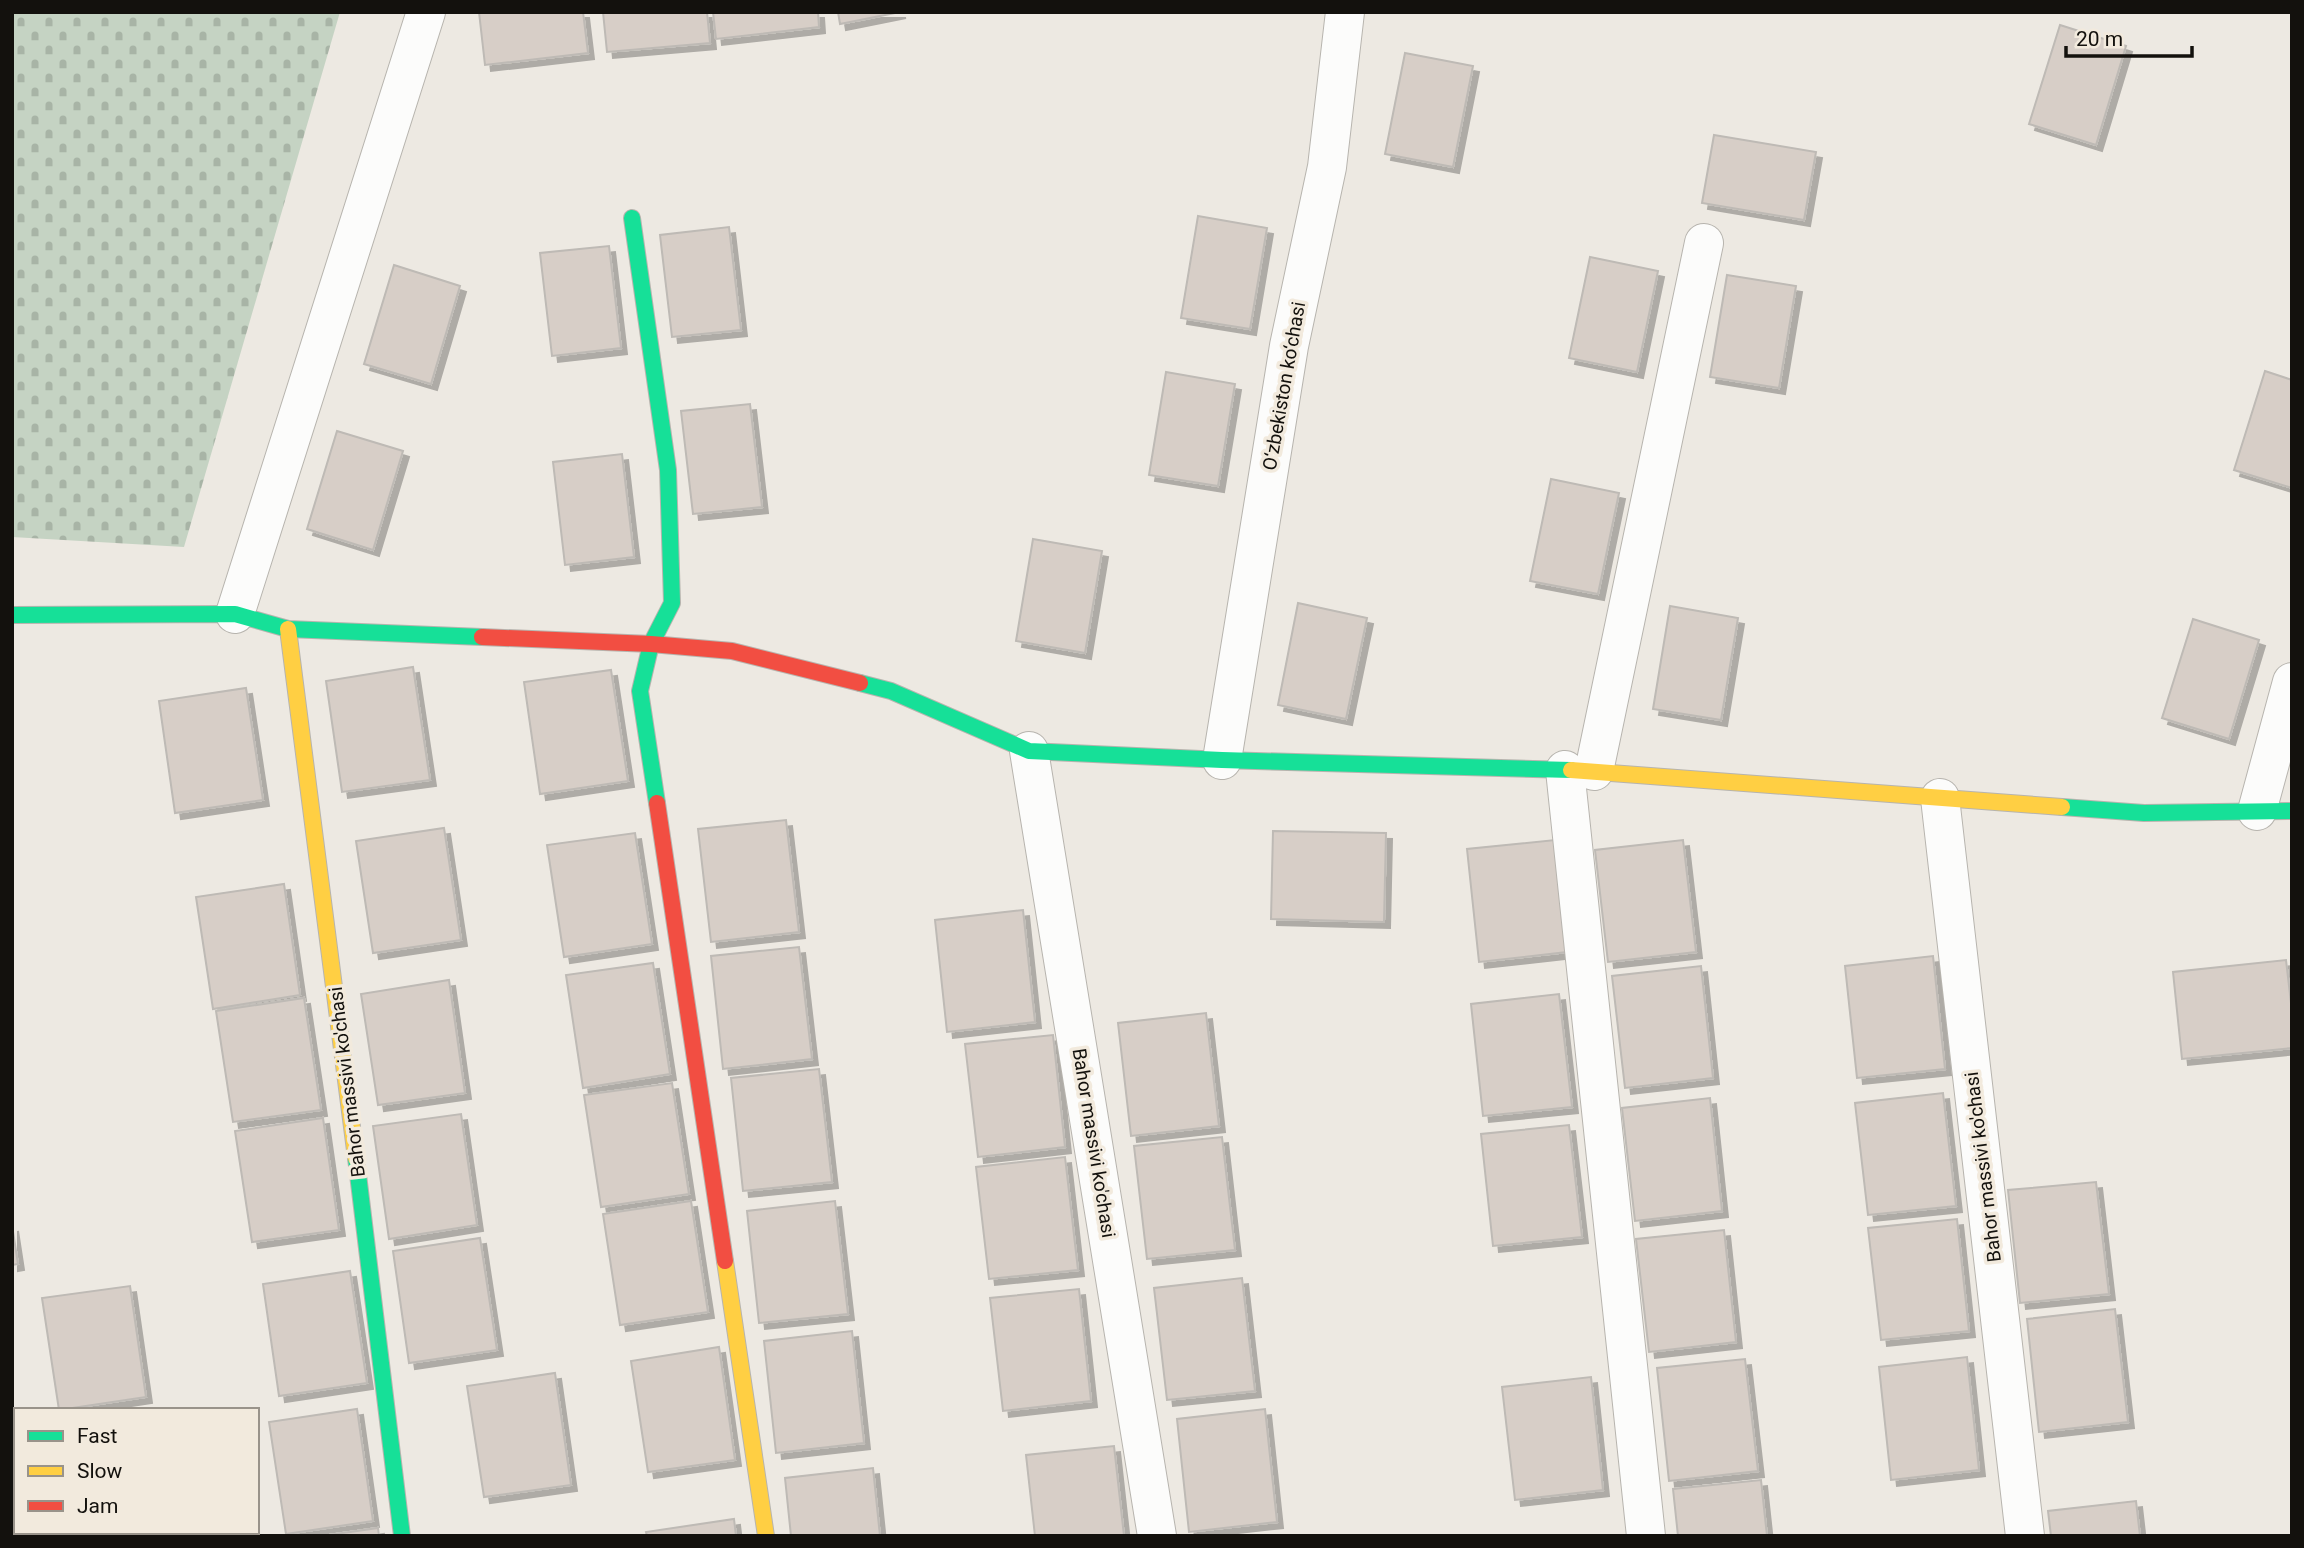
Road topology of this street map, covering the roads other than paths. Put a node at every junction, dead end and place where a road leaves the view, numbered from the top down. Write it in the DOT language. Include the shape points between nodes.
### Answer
graph roads {
  1 [pos="426,12"];
  2 [pos="1345,12"];
  3 [pos="632,218"];
  4 [pos="1704,243"];
  5 [pos="234,614"];
  6 [pos="12,615"];
  7 [pos="288,629"];
  8 [pos="651,644"];
  9 [pos="2292,682"];
  10 [pos="1029,751"];
  11 [pos="1222,760"];
  12 [pos="1579,771"];
  13 [pos="1940,798"];
  14 [pos="2275,811"];
  15 [pos="402,1536"];
  16 [pos="766,1536"];
  17 [pos="1157,1536"];
  18 [pos="1646,1536"];
  19 [pos="2025,1536"];
  1 -- 5 [label="street"];
  2 -- 11 [label="street, O‘zbekiston ko‘chasi" via="1327,167 1289,346"];
  3 -- 8 [label="street" via="668,470 672,603"];
  4 -- 12 [label="street"];
  5 -- 6 [label="street"];
  5 -- 7 [label="street"];
  7 -- 8 [label="street"];
  7 -- 15 [label="street, Bahor massivi ko'chasi"];
  8 -- 10 [label="street" via="732,651 891,691"];
  8 -- 16 [label="street" via="640,691"];
  9 -- 14 [label="street"];
  10 -- 11 [label="street"];
  10 -- 17 [label="street, Bahor massivi ko'chasi"];
  11 -- 12 [label="street"];
  12 -- 13 [label="street"];
  12 -- 18 [label="street"];
  13 -- 14 [label="street" via="2144,813"];
  13 -- 19 [label="street, Bahor massivi ko'chasi"];
}
